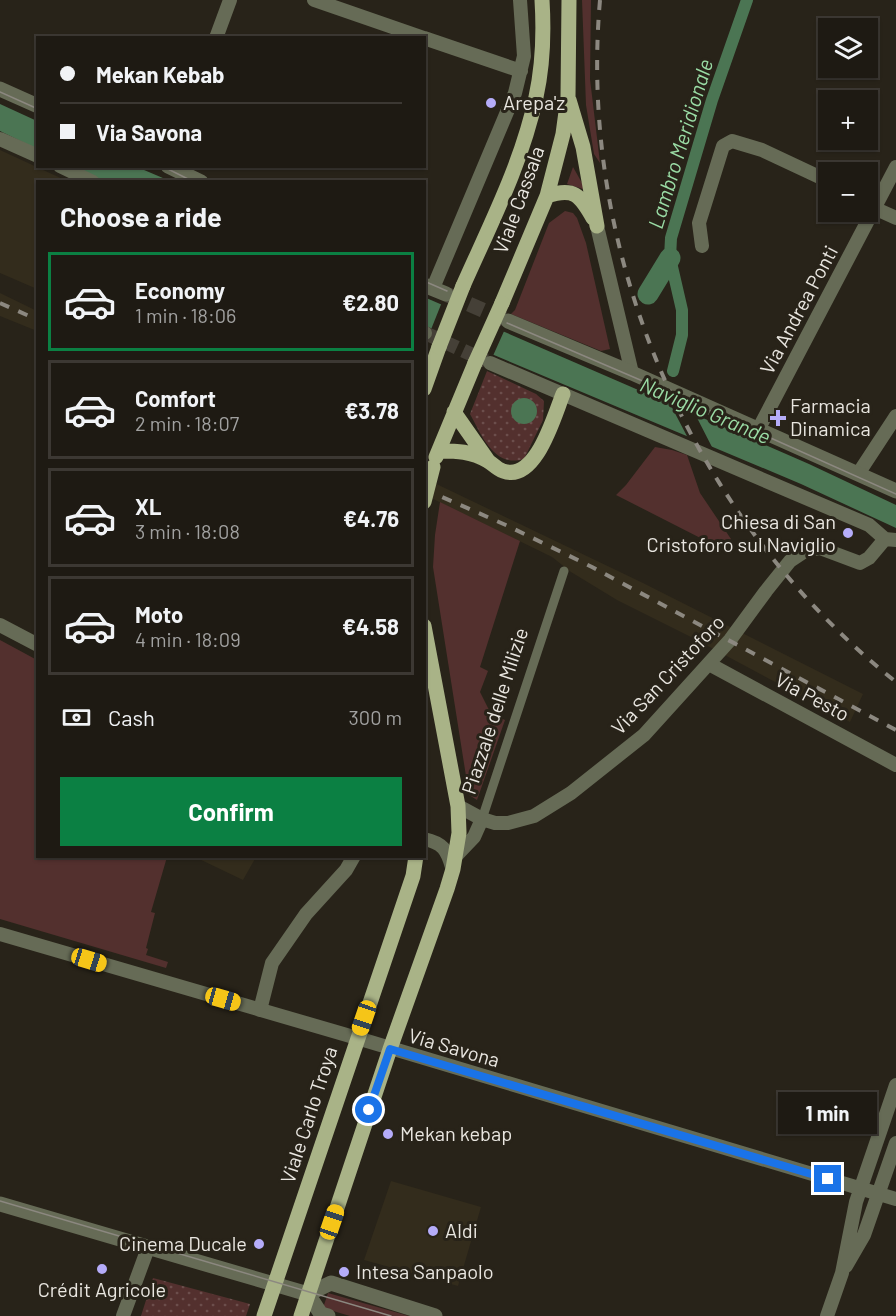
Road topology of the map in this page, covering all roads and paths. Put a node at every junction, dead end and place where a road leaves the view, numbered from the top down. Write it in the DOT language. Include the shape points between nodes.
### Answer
graph roads {
  1 [pos="230,0"];
  2 [pos="315,0"];
  3 [pos="520,0"];
  4 [pos="542,0"];
  5 [pos="568,0"];
  6 [pos="217,36"];
  7 [pos="418,36"];
  8 [pos="426,39"];
  9 [pos="521,71"];
  10 [pos="0,89"];
  11 [pos="568,97"];
  12 [pos="36,105"];
  13 [pos="0,139"];
  14 [pos="36,155"];
  15 [pos="896,166"];
  16 [pos="64,168"];
  17 [pos="172,168"];
  18 [pos="818,176"];
  19 [pos="89,180"];
  20 [pos="197,180"];
  21 [pos="878,194"];
  22 [pos="547,196"];
  23 [pos="878,209"];
  24 [pos="896,218"];
  25 [pos="862,222"];
  26 [pos="597,226"];
  27 [pos="702,246"];
  28 [pos="434,289"];
  29 [pos="508,321"];
  30 [pos="490,363"];
  31 [pos="632,373"];
  32 [pos="426,384"];
  33 [pos="563,394"];
  34 [pos="454,412"];
  35 [pos="896,416"];
  36 [pos="758,430"];
  37 [pos="438,451"];
  38 [pos="489,462"];
  39 [pos="858,474"];
  40 [pos="896,491"];
  41 [pos="426,495"];
  42 [pos="890,539"];
  43 [pos="564,571"];
  44 [pos="0,625"];
  45 [pos="426,637"];
  46 [pos="36,644"];
  47 [pos="710,664"];
  48 [pos="896,765"];
  49 [pos="458,806"];
  50 [pos="482,819"];
  51 [pos="426,838"];
  52 [pos="353,858"];
  53 [pos="416,858"];
  54 [pos="453,864"];
  55 [pos="0,934"];
  56 [pos="260,1010"];
  57 [pos="357,1038"];
  58 [pos="390,1049"];
  59 [pos="896,1085"];
  60 [pos="896,1143"];
  61 [pos="860,1188"];
  62 [pos="879,1194"];
  63 [pos="896,1199"];
  64 [pos="0,1204"];
  65 [pos="148,1248"];
  66 [pos="842,1273"];
  67 [pos="275,1284"];
  68 [pos="308,1294"];
  69 [pos="123,1316"];
  70 [pos="264,1316"];
  71 [pos="301,1316"];
  72 [pos="328,1316"];
  73 [pos="435,1316"];
  74 [pos="827,1316"];
  1 -- 6 [label="street"];
  2 -- 7 [label="street"];
  3 -- 9 [label="street" via="524,56"];
  4 -- 32 [label="main road, Viale Cassala, bridge" via="542,60 530,123"];
  5 -- 11 [label="main road, Viale Cassala"];
  8 -- 9 [label="street"];
  9 -- 28 [label="street"];
  10 -- 12 [label="street"];
  11 -- 22 [label="main road, Viale Cassala"];
  11 -- 26 [label="main road" via="583,147"];
  13 -- 14 [label="street"];
  15 -- 21 [label="street, Via Andrea Ponti"];
  16 -- 19 [label="street"];
  17 -- 20 [label="street"];
  18 -- 27 [label="street" via="762,150 728,142 722,149 699,223"];
  22 -- 26 [label="main road" via="563,191 579,197"];
  22 -- 34 [label="main road, Viale Cassala, bridge"];
  23 -- 24 [label="street"];
  25 -- 36 [label="street, Via Andrea Ponti"];
  26 -- 31 [label="street"];
  29 -- 31 [label="street"];
  30 -- 33 [label="street"];
  31 -- 36 [label="street"];
  33 -- 38 [label="main road" via="532,463 512,472"];
  33 -- 42 [label="street" via="869,525"];
  34 -- 37 [label="main road, Viale Cassala"];
  34 -- 38 [label="main road"];
  35 -- 39 [label="street"];
  36 -- 39 [label="street"];
  37 -- 38 [label="main road" via="469,452"];
  37 -- 41 [label="main road, Viale Cassala, bridge"];
  39 -- 40 [label="street"];
  42 -- 47 [label="street, Via San Cristoforo" via="860,563 820,548 810,549 790,561"];
  43 -- 50 [label="street, Piazzale delle Milizie"];
  44 -- 46 [label="street"];
  45 -- 49 [label="main road, Piazzale delle Milizie"];
  47 -- 48 [label="street, Via Pesto"];
  47 -- 50 [label="street, Via San Cristoforo" via="644,735 571,793 534,816 500,823"];
  49 -- 50 [label="street, Via San Cristoforo"];
  49 -- 54 [label="main road, Piazzale delle Milizie" via="459,833"];
  50 -- 54 [label="street, Piazzale delle Milizie" via="474,837"];
  51 -- 54 [label="street" via="446,849"];
  52 -- 56 [label="street" via="272,963"];
  53 -- 57 [label="main road, Viale Carlo Troya" via="413,876"];
  54 -- 58 [label="main road"];
  55 -- 56 [label="street, Via Savona"];
  56 -- 57 [label="street, Via Savona"];
  57 -- 58 [label="street, Via Savona"];
  57 -- 67 [label="main road, Viale Carlo Troya"];
  58 -- 61 [label="street, Via Savona"];
  58 -- 68 [label="main road"];
  59 -- 61 [label="street"];
  60 -- 62 [label="street"];
  61 -- 62 [label="street, Via Savona"];
  61 -- 66 [label="street"];
  62 -- 63 [label="street, Via Savona"];
  62 -- 66 [label="street" via="864,1235"];
  64 -- 65 [label="street"];
  65 -- 67 [label="street"];
  65 -- 69 [label="street"];
  66 -- 74 [label="street"];
  67 -- 68 [label="street"];
  67 -- 70 [label="main road, Viale Carlo Troya"];
  68 -- 71 [label="main road"];
  68 -- 72 [label="street" via="321,1314"];
  68 -- 73 [label="street" via="331,1283"];
}
